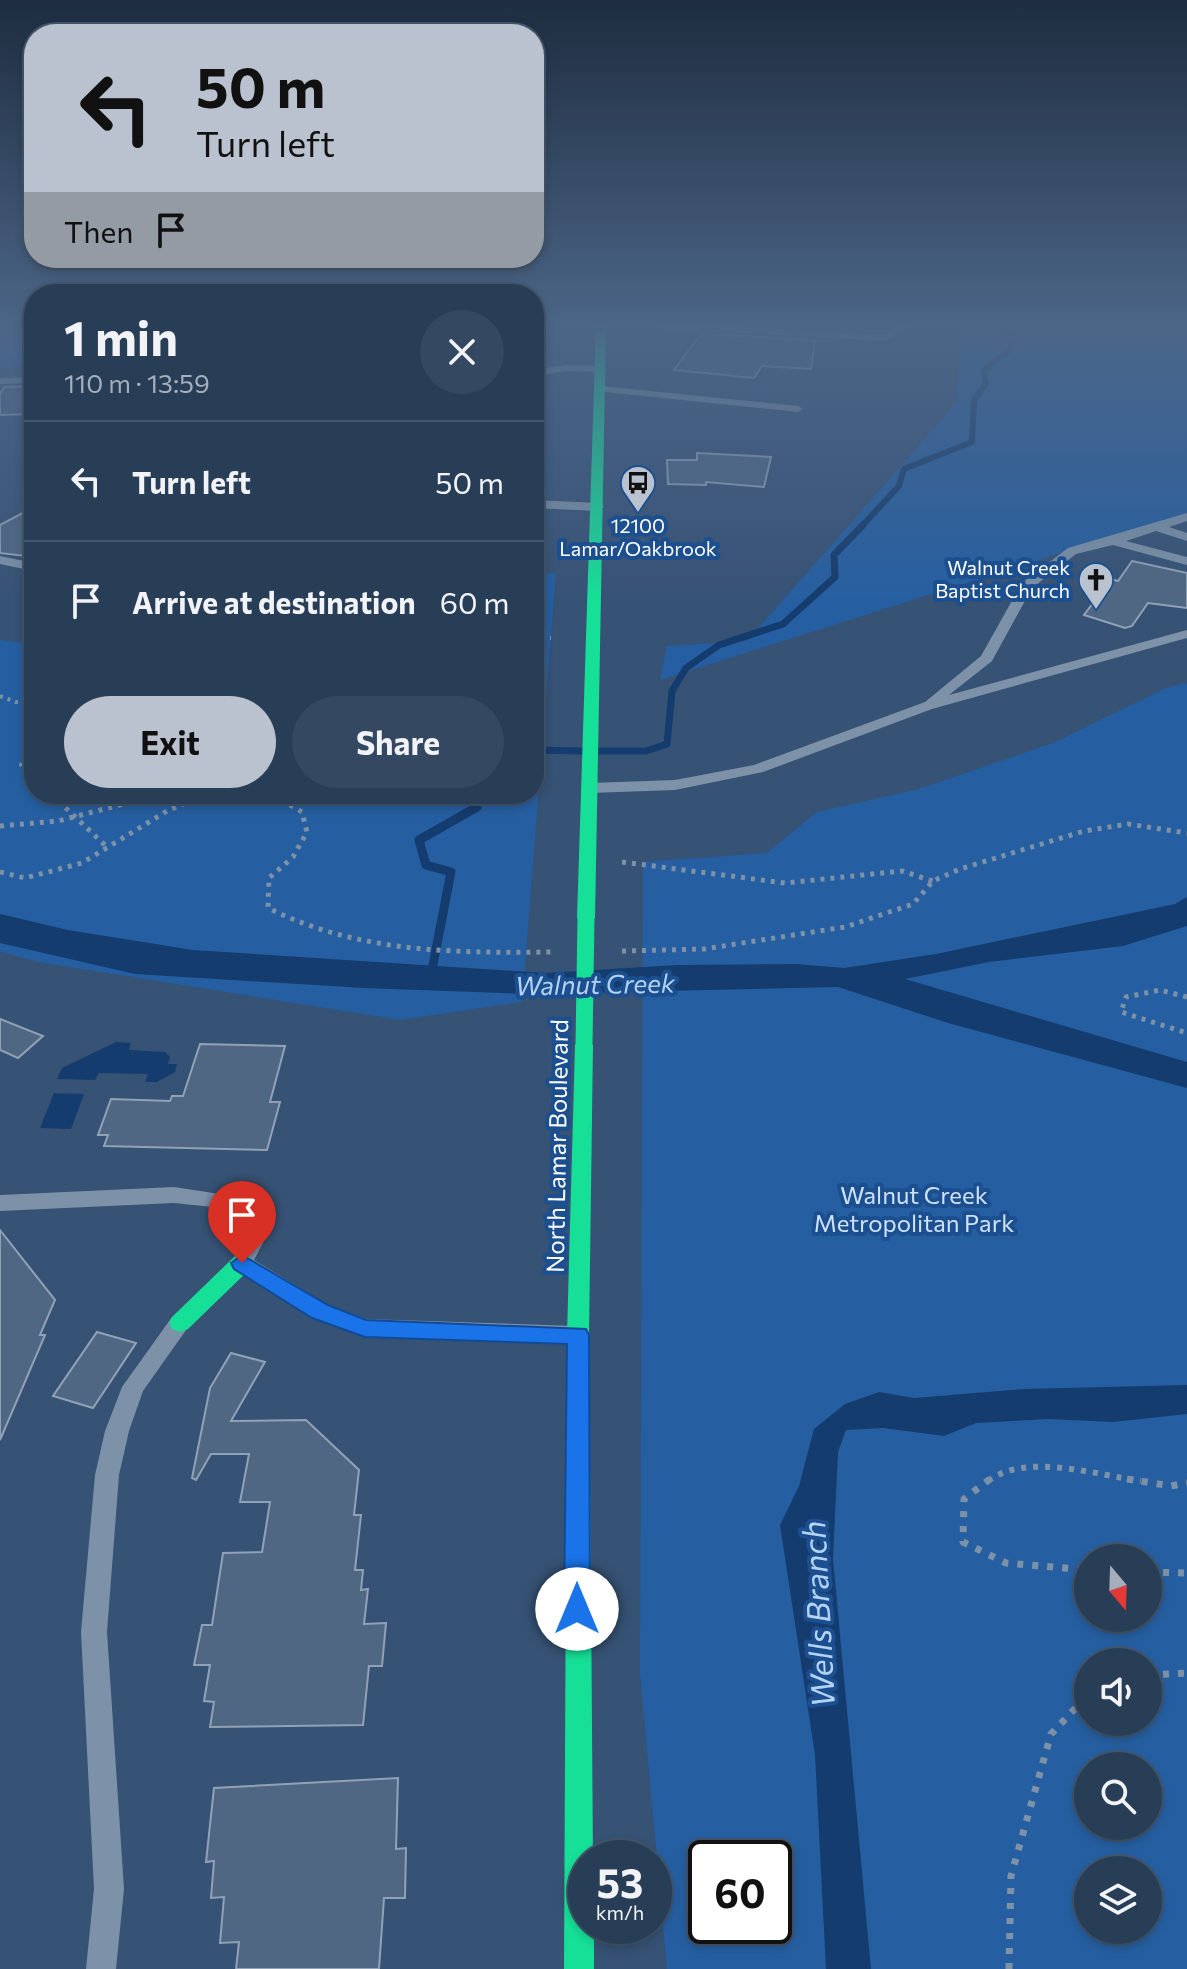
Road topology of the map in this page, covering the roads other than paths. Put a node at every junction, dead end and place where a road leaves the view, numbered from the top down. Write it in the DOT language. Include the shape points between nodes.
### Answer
graph roads {
  1 [pos="600,417"];
  2 [pos="544,504"];
  3 [pos="598,507"];
  4 [pos="1187,517"];
  5 [pos="1156,527"];
  6 [pos="1187,537"];
  7 [pos="1113,541"];
  8 [pos="0,560"];
  9 [pos="1187,561"];
  10 [pos="24,565"];
  11 [pos="1187,634"];
  12 [pos="927,706"];
  13 [pos="590,786"];
  14 [pos="0,1203"];
  15 [pos="242,1263"];
  16 [pos="180,1323"];
  17 [pos="578,1335"];
  18 [pos="101,1969"];
  19 [pos="579,1969"];
  1 -- 3 [label="main road, North Lamar Boulevard"];
  2 -- 3 [label="lane"];
  3 -- 13 [label="main road, North Lamar Boulevard"];
  4 -- 5 [label="lane"];
  5 -- 6 [label="lane"];
  5 -- 7 [label="lane"];
  7 -- 9 [label="lane"];
  7 -- 12 [label="lane" via="1072,551 1027,586 987,658"];
  8 -- 10 [label="lane"];
  11 -- 12 [label="lane"];
  12 -- 13 [label="lane" via="758,769 675,785"];
  13 -- 17 [label="main road, North Lamar Boulevard, bridge"];
  14 -- 15 [label="lane" via="174,1195 219,1200 256,1235"];
  15 -- 16 [label="main road"];
  15 -- 17 [label="lane" via="320,1311 365,1328"];
  16 -- 18 [label="lane" via="133,1387 107,1475 94,1632 109,1889"];
  17 -- 19 [label="main road, North Lamar Boulevard"];
}
